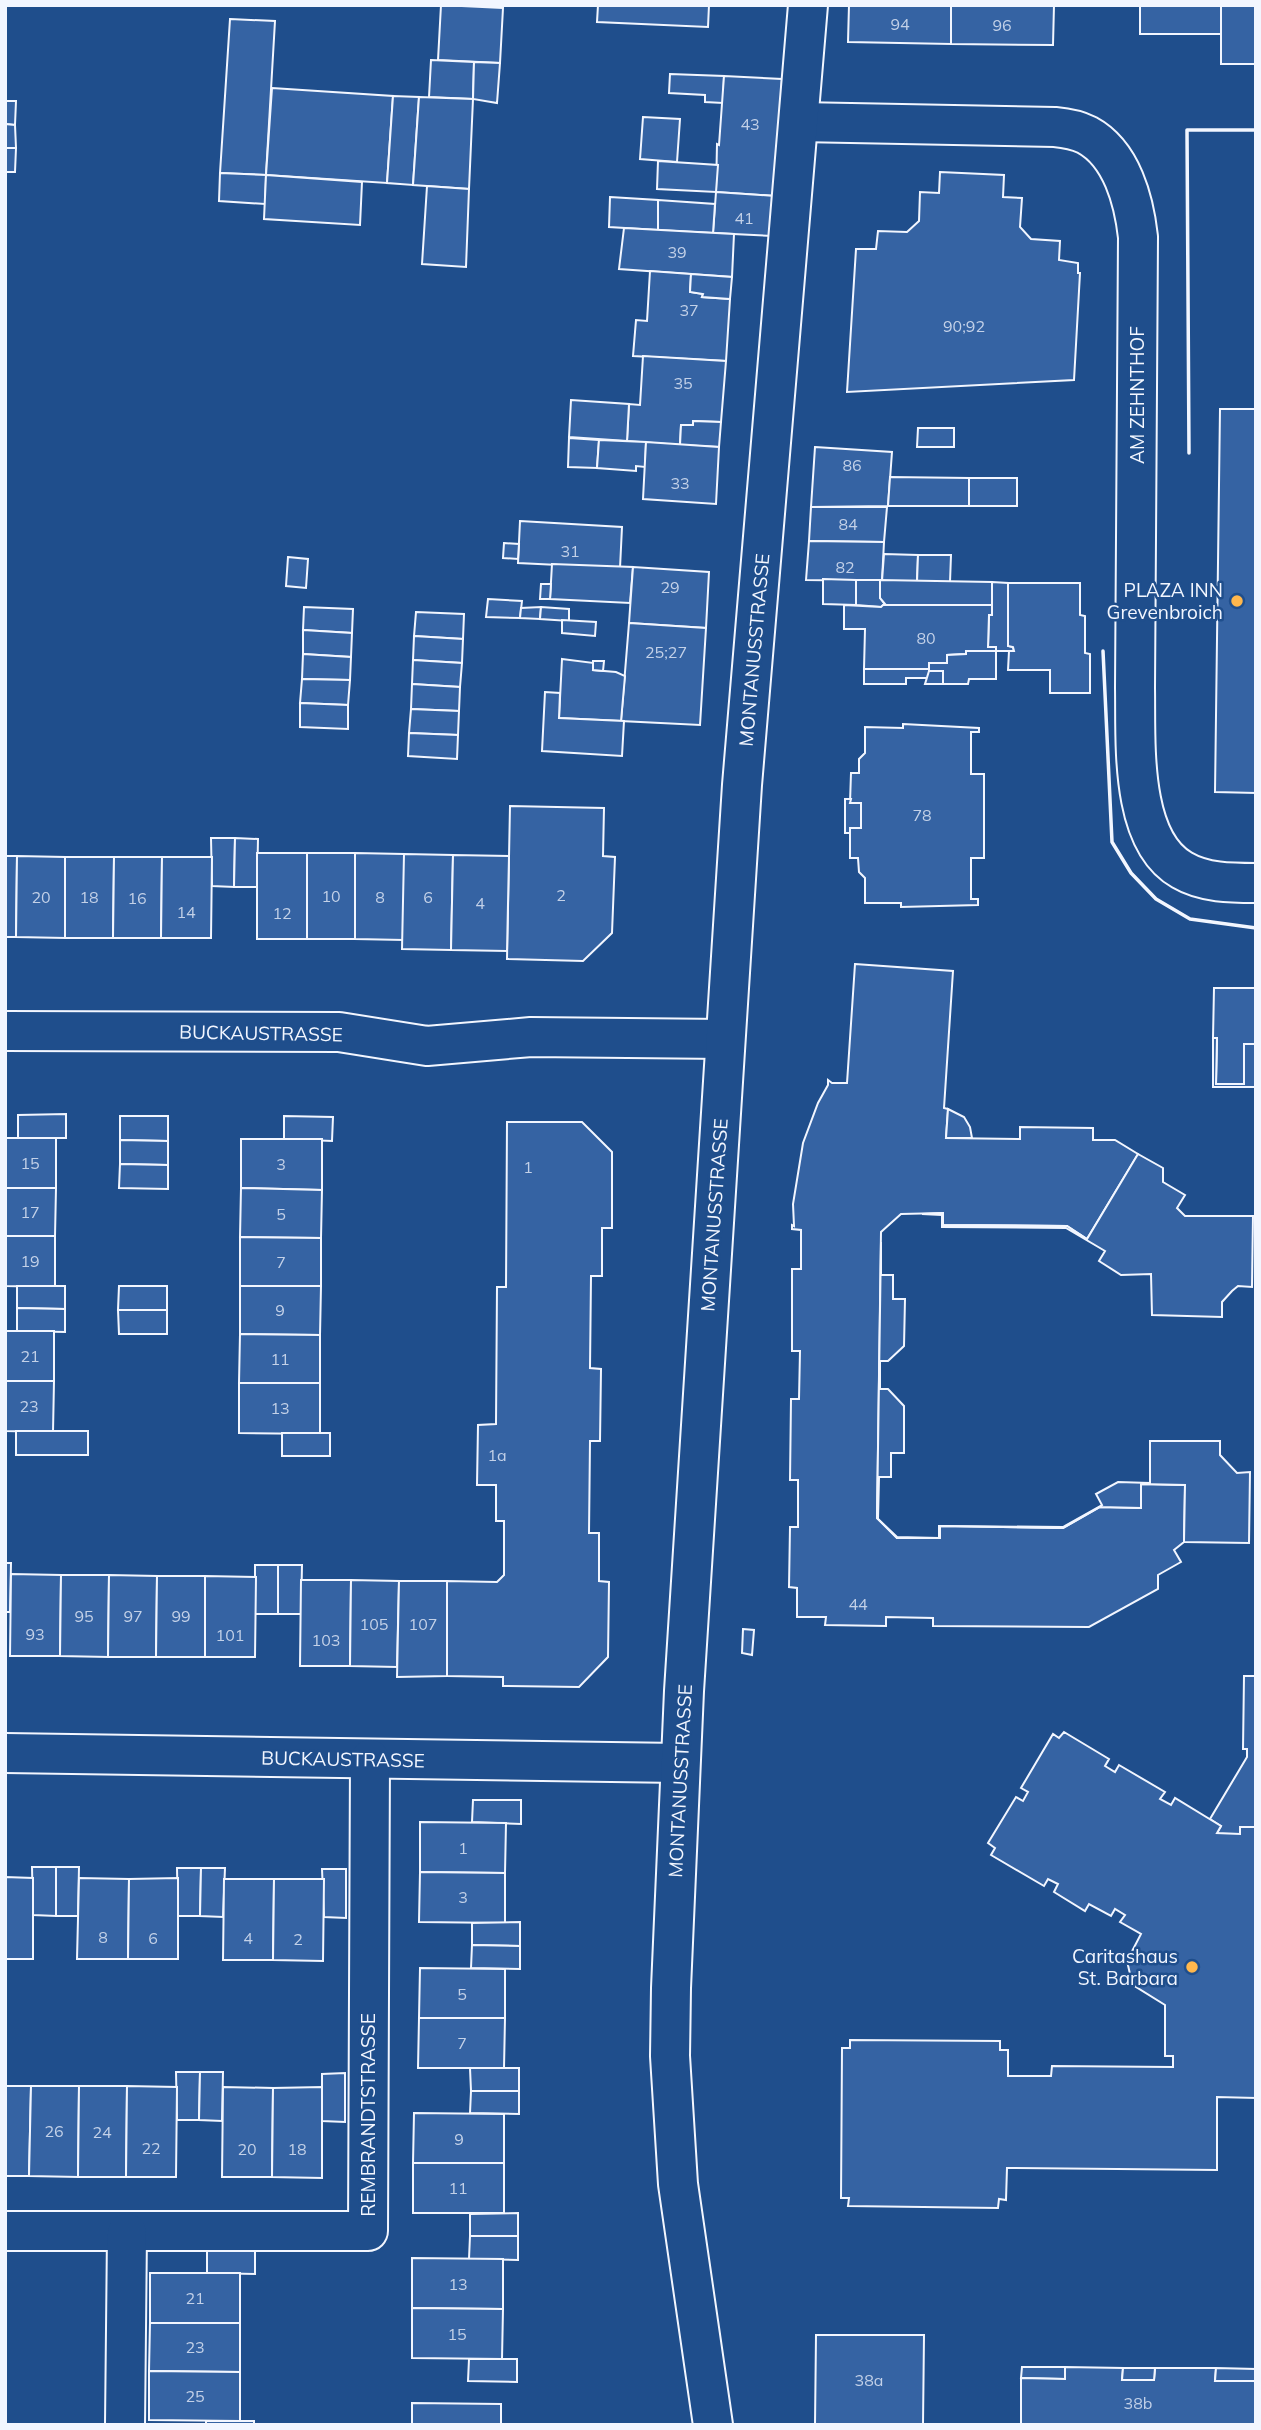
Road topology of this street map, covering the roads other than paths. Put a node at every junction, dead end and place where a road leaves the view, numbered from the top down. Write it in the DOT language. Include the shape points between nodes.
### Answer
graph roads {
  1 [pos="808,5"];
  2 [pos="799,122"];
  3 [pos="1256,883"];
  4 [pos="5,1031"];
  5 [pos="725,1039"];
  6 [pos="5,1753"];
  7 [pos="370,1759"];
  8 [pos="680,1763"];
  9 [pos="5,2231"];
  10 [pos="127,2233"];
  11 [pos="125,2425"];
  12 [pos="713,2425"];
  1 -- 2 [label="street, MONTANUSSTRASSE"];
  2 -- 3 [label="street, AM ZEHNTHOF" via="1055,127 1087,135 1114,160 1130,196 1138,237 1135,688 1137,761 1145,813 1166,857 1184,871 1217,882"];
  2 -- 5 [label="street, MONTANUSSTRASSE"];
  4 -- 5 [label="street, BUCKAUSTRASSE" via="339,1032 427,1046 531,1037"];
  5 -- 8 [label="street, MONTANUSSTRASSE"];
  6 -- 7 [label="street, BUCKAUSTRASSE"];
  7 -- 8 [label="street, BUCKAUSTRASSE"];
  7 -- 10 [label="street, REMBRANDTSTRASSE" via="368,2231"];
  8 -- 12 [label="street, MONTANUSSTRASSE" via="670,2001 672,2109 683,2224"];
  9 -- 10 [label="street, REMBRANDTSTRASSE"];
  10 -- 11 [label="street"];
}
